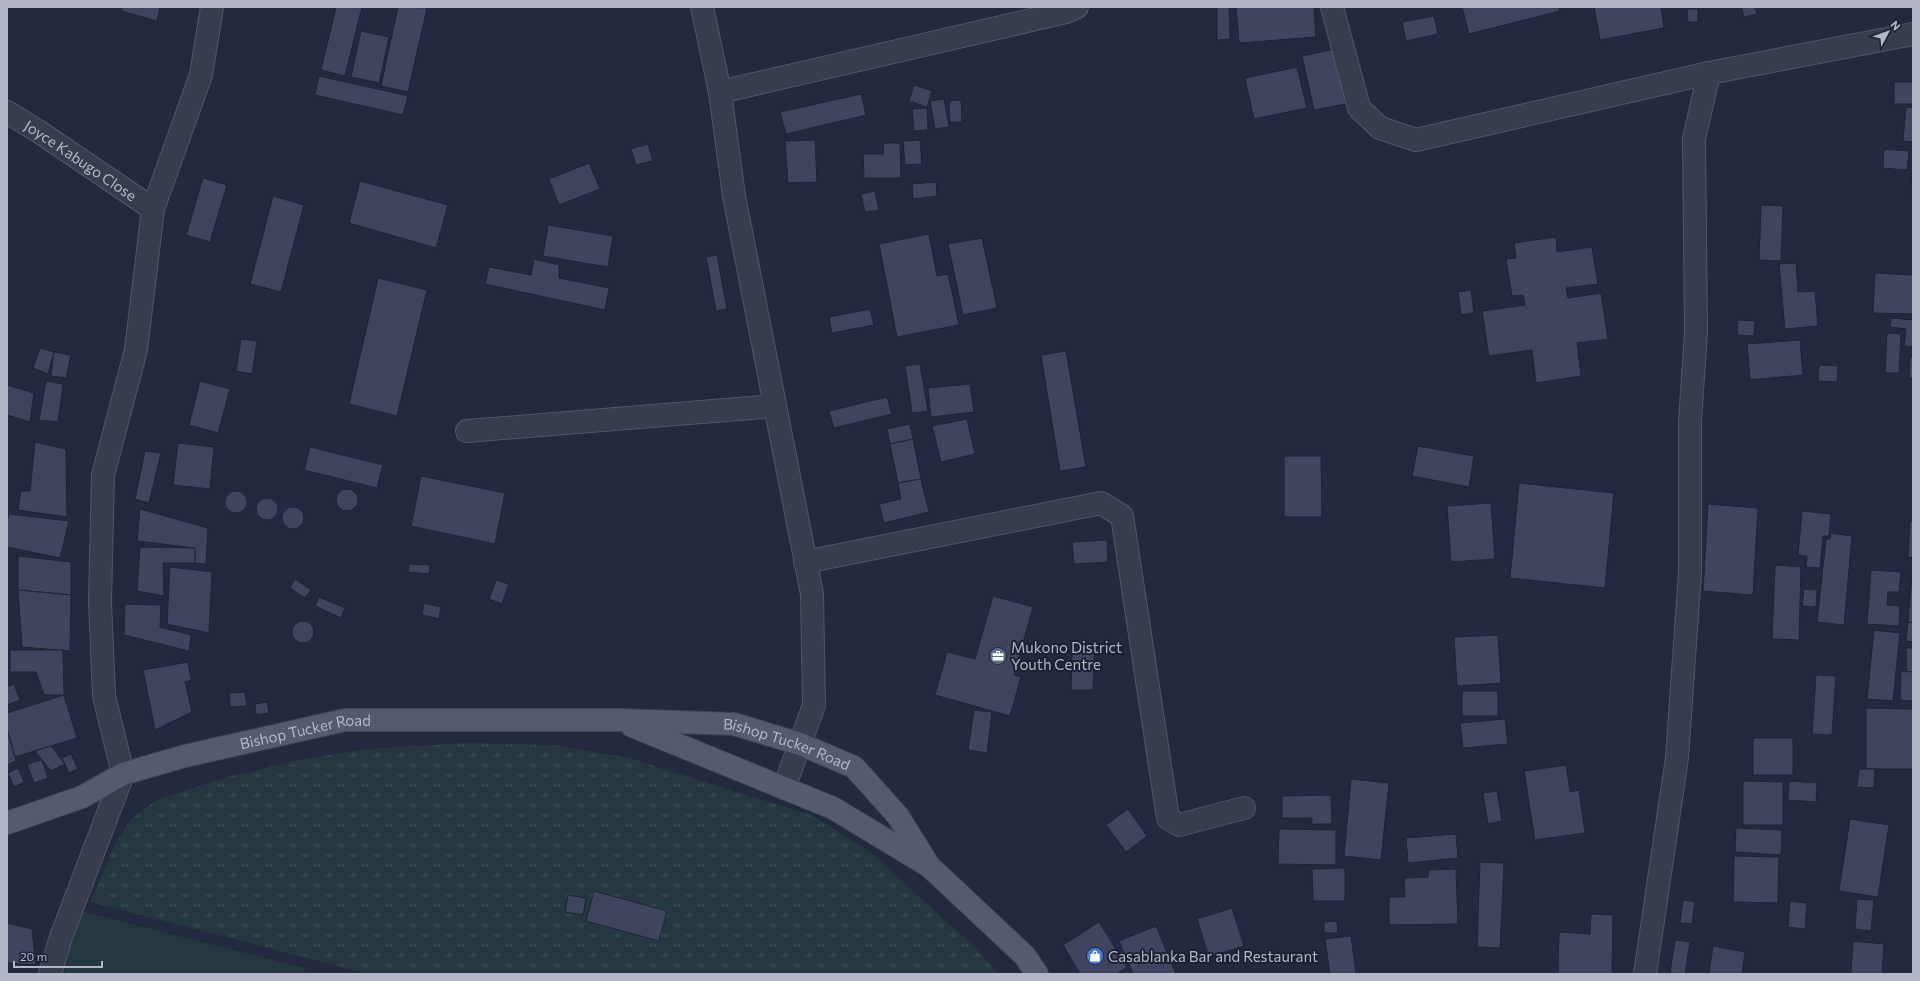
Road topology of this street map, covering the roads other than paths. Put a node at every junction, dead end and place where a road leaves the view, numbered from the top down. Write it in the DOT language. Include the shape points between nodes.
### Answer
graph roads {
  1 [pos="212,7"];
  2 [pos="702,7"];
  3 [pos="1077,7"];
  4 [pos="1332,7"];
  5 [pos="1913,34"];
  6 [pos="1709,73"];
  7 [pos="720,92"];
  8 [pos="7,112"];
  9 [pos="153,209"];
  10 [pos="775,406"];
  11 [pos="467,431"];
  12 [pos="806,562"];
  13 [pos="618,720"];
  14 [pos="800,744"];
  15 [pos="123,774"];
  16 [pos="784,788"];
  17 [pos="1244,808"];
  18 [pos="7,823"];
  19 [pos="929,866"];
  20 [pos="50,974"];
  21 [pos="1037,974"];
  22 [pos="1645,974"];
  1 -- 9 [label="street" via="201,75"];
  2 -- 7 [label="street"];
  3 -- 7 [label="street" via="1066,12"];
  4 -- 6 [label="street" via="1359,108 1380,128 1416,140"];
  5 -- 6 [label="street"];
  6 -- 22 [label="street" via="1694,139 1696,331 1690,422 1690,572 1677,758"];
  7 -- 10 [label="street" via="734,196"];
  8 -- 9 [label="street, Joyce Kabugo Close"];
  9 -- 15 [label="street" via="136,350 103,475 100,601 104,696"];
  10 -- 11 [label="street"];
  10 -- 12 [label="street"];
  12 -- 14 [label="street" via="812,594 814,705"];
  12 -- 17 [label="street" via="1101,503 1122,516 1168,818 1179,825"];
  13 -- 14 [label="main road, Bishop Tucker Road" via="734,724"];
  13 -- 15 [label="main road, Bishop Tucker Road" via="345,720 185,756"];
  13 -- 16 [label="main road, Bishop Tucker Road"];
  14 -- 16 [label="street"];
  14 -- 19 [label="main road, Bishop Tucker Road" via="854,767 898,816"];
  15 -- 18 [label="main road, Bishop Tucker Road" via="82,797"];
  15 -- 20 [label="street" via="61,937"];
  16 -- 19 [label="main road, Bishop Tucker Road" via="833,808"];
  19 -- 21 [label="main road, Bishop Tucker Road" via="1025,956"];
}
